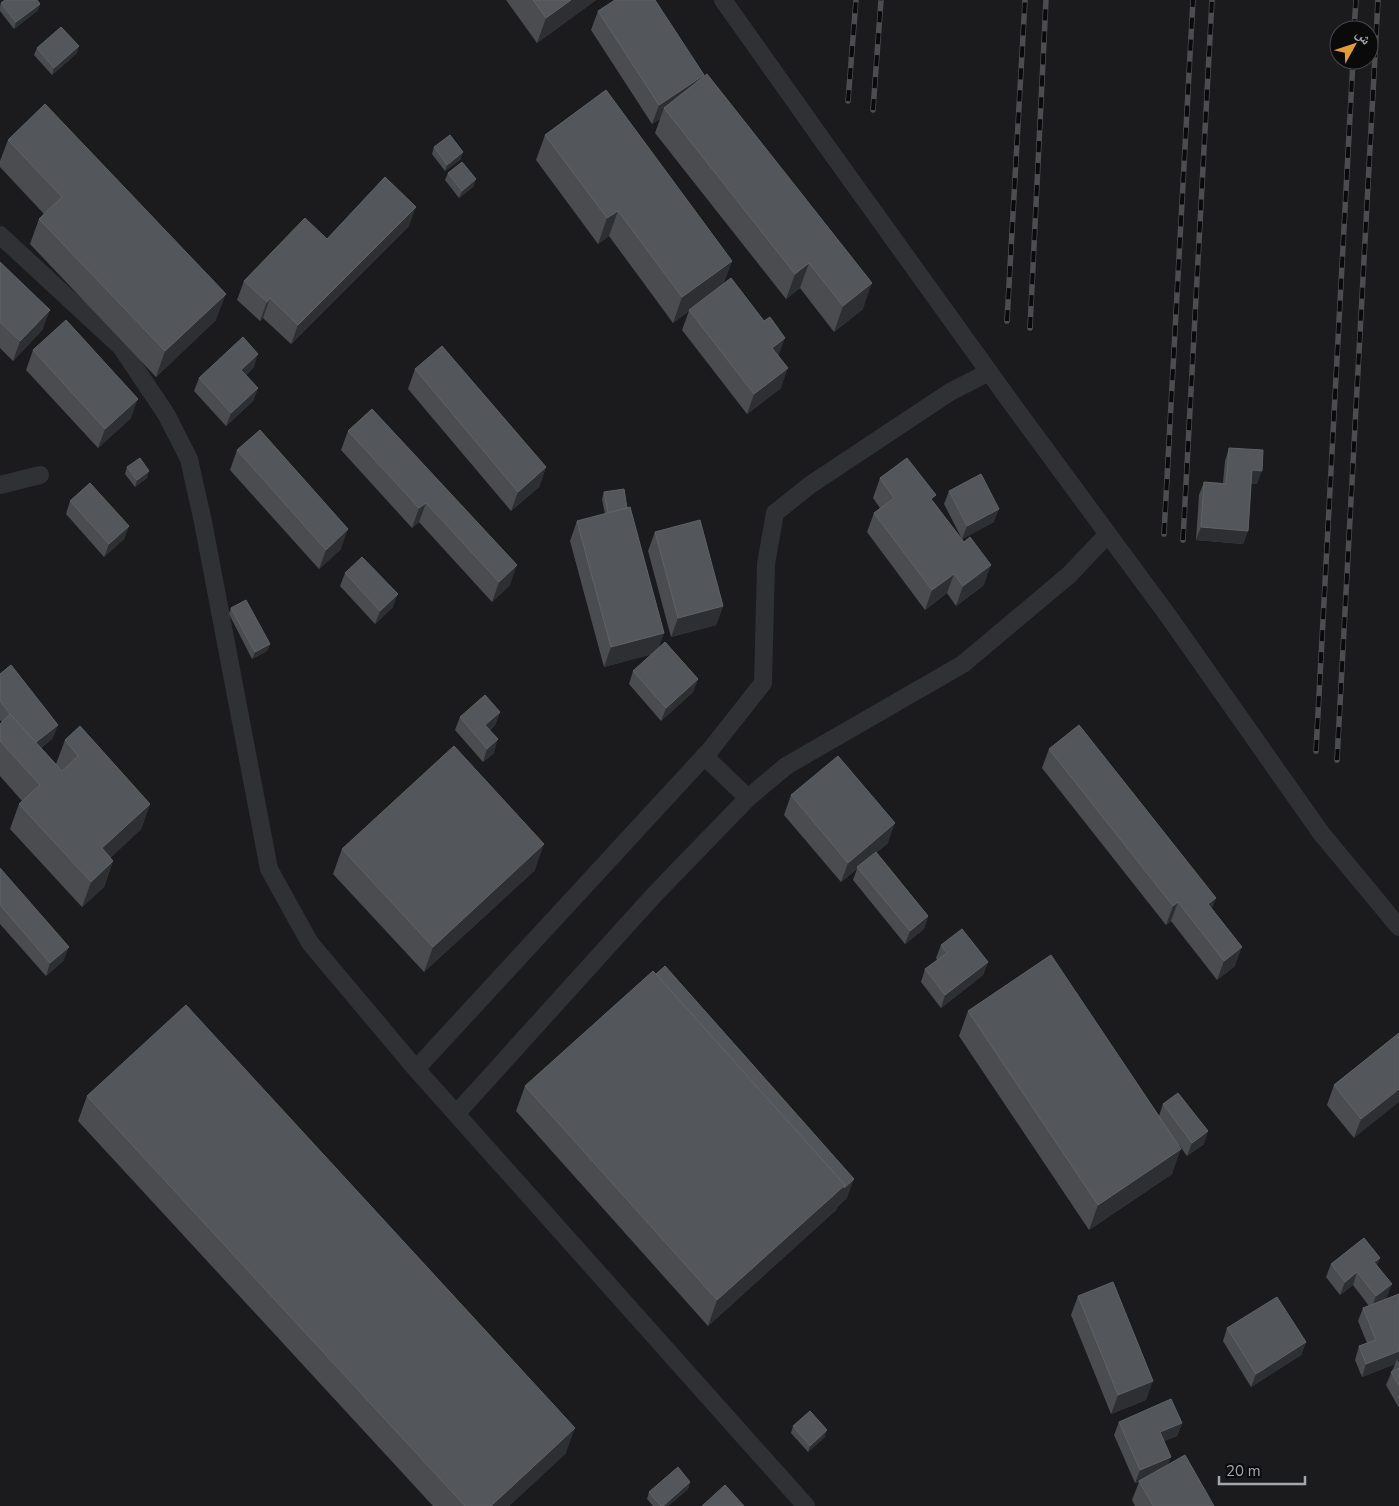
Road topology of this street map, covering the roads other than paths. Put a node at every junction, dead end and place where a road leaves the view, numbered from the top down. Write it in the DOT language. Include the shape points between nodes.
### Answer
graph roads {
  1 [pos="724,0"];
  2 [pos="0,235"];
  3 [pos="989,372"];
  4 [pos="40,475"];
  5 [pos="0,485"];
  6 [pos="1108,534"];
  7 [pos="704,756"];
  8 [pos="748,798"];
  9 [pos="1399,927"];
  10 [pos="416,1069"];
  11 [pos="456,1114"];
  12 [pos="806,1506"];
  1 -- 3 [label="lane"];
  2 -- 10 [label="lane" via="121,347 166,414 189,459 270,869 310,943"];
  3 -- 6 [label="lane"];
  3 -- 7 [label="lane" via="950,392 810,485 775,513 766,564 763,683"];
  4 -- 5 [label="lane"];
  6 -- 8 [label="lane" via="1070,575 963,664 786,766"];
  6 -- 9 [label="lane" via="1321,833"];
  7 -- 8 [label="lane"];
  7 -- 10 [label="lane"];
  8 -- 11 [label="lane" via="655,894"];
  10 -- 11 [label="lane"];
  11 -- 12 [label="lane"];
}
